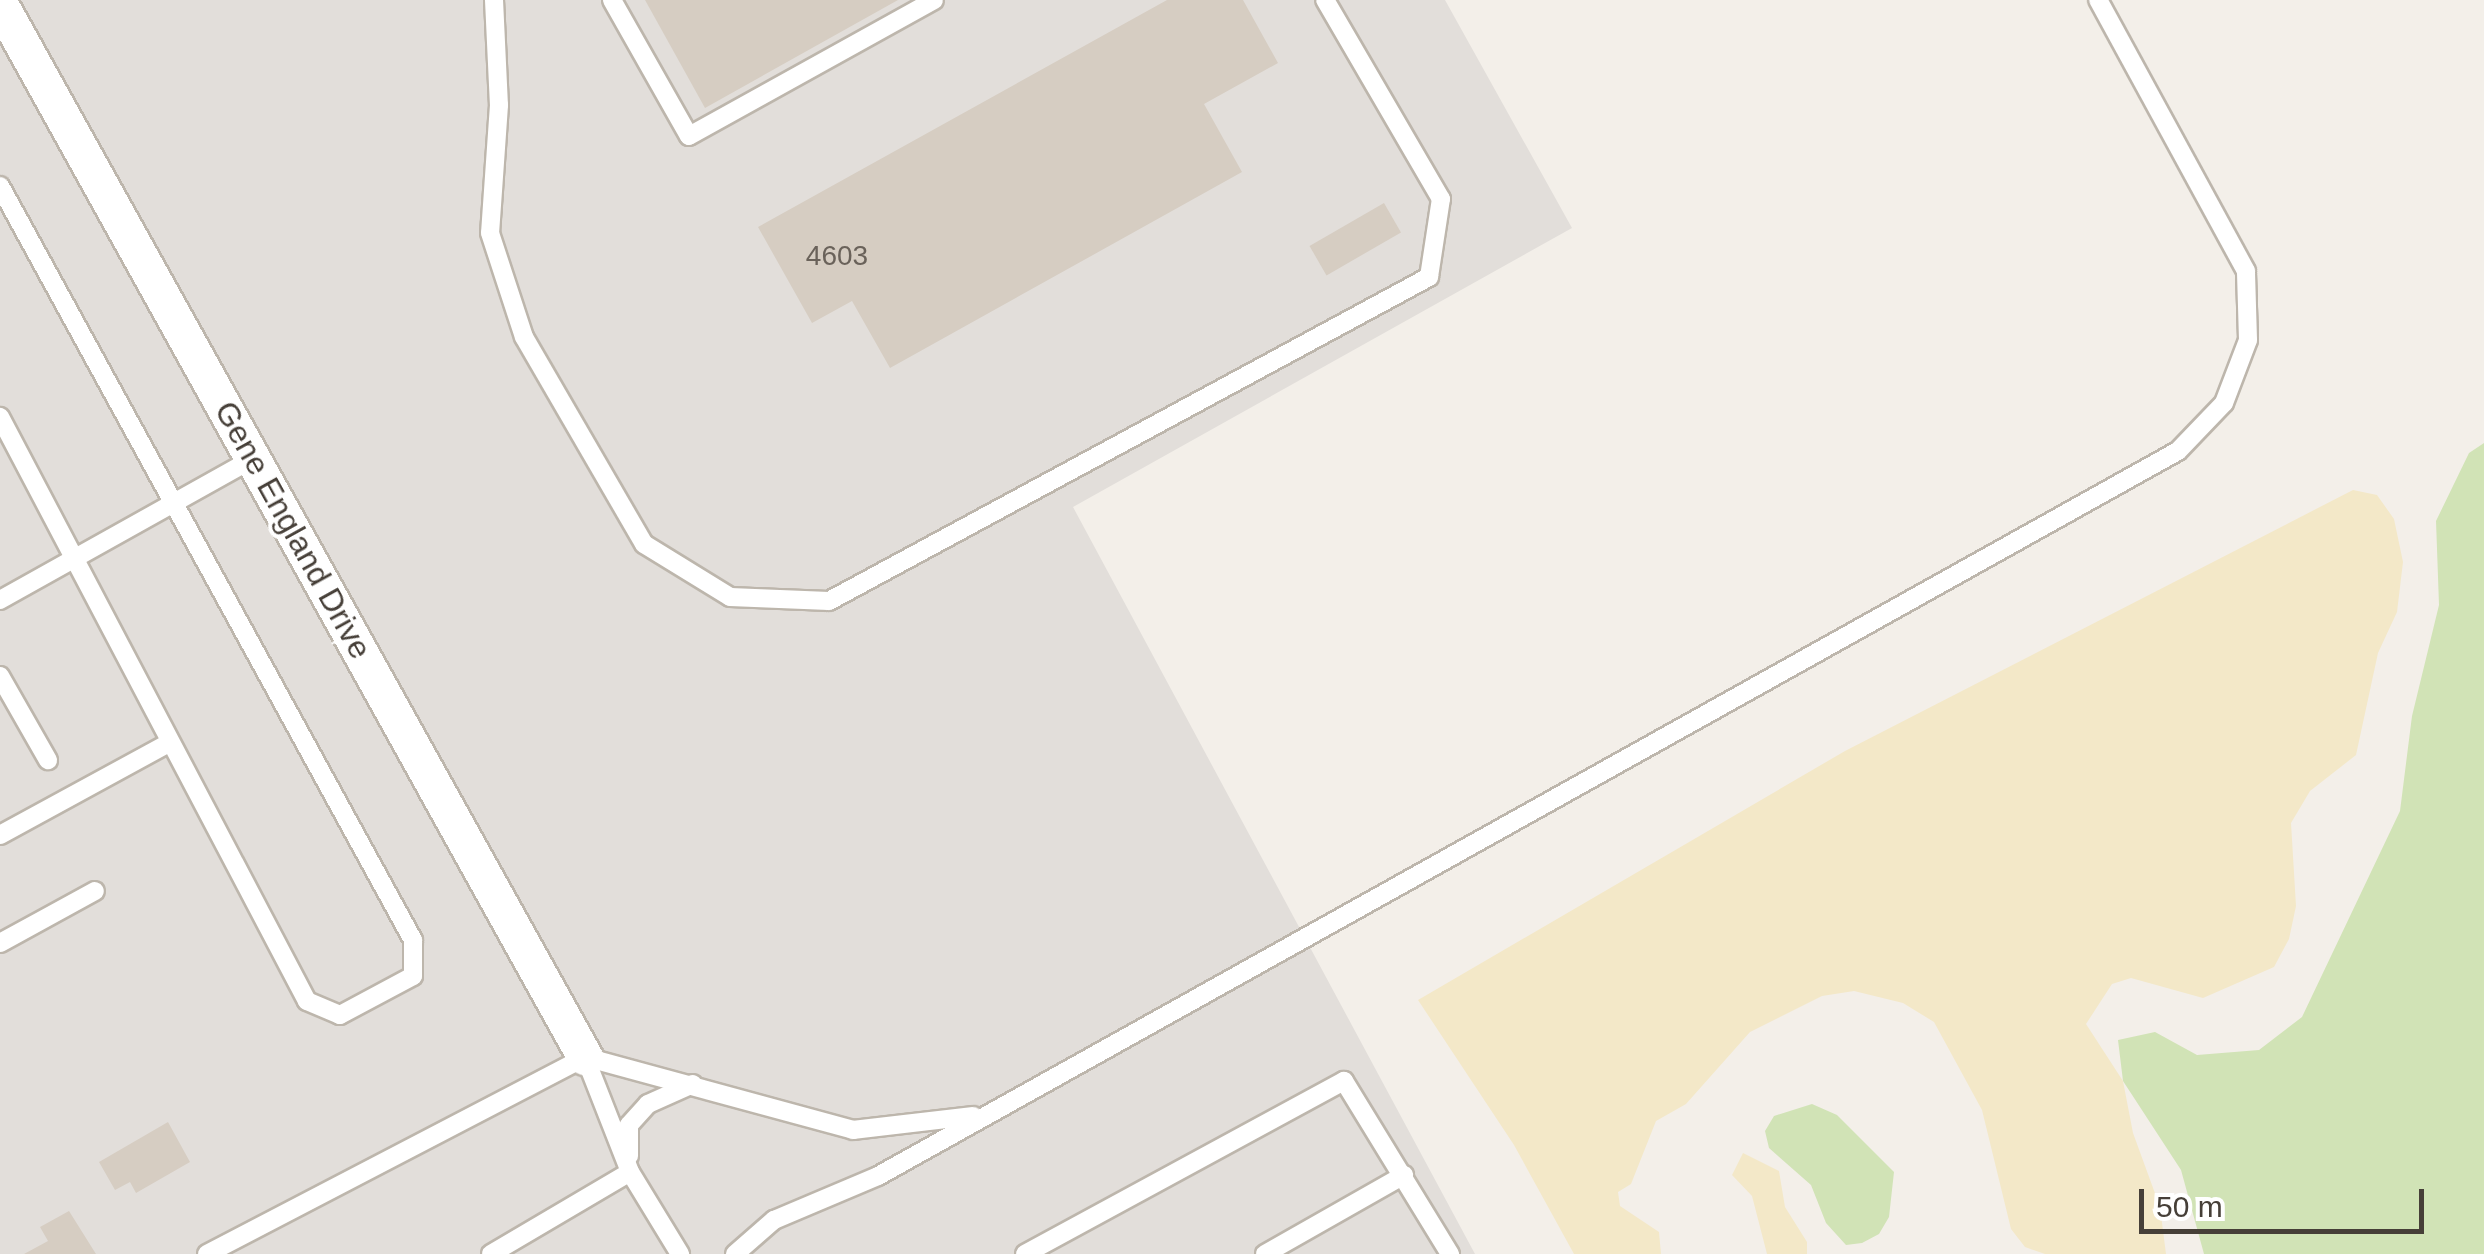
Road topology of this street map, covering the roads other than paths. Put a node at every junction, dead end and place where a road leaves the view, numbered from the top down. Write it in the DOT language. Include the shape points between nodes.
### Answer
graph roads {
  1 [pos="494,0"];
  2 [pos="612,0"];
  3 [pos="934,0"];
  4 [pos="1325,0"];
  5 [pos="2098,0"];
  6 [pos="0,4"];
  7 [pos="0,186"];
  8 [pos="0,416"];
  9 [pos="254,458"];
  10 [pos="176,504"];
  11 [pos="72,561"];
  12 [pos="0,600"];
  13 [pos="0,676"];
  14 [pos="169,743"];
  15 [pos="48,760"];
  16 [pos="0,834"];
  17 [pos="95,891"];
  18 [pos="0,943"];
  19 [pos="585,1057"];
  20 [pos="697,1083"];
  21 [pos="978,1116"];
  22 [pos="630,1172"];
  23 [pos="1404,1175"];
  24 [pos="208,1254"];
  25 [pos="491,1254"];
  26 [pos="680,1254"];
  27 [pos="736,1254"];
  28 [pos="1025,1254"];
  29 [pos="1265,1254"];
  30 [pos="1450,1254"];
  1 -- 4 [label="lane" via="499,106 490,233 524,337 644,544 730,597 829,601 1429,277 1441,199"];
  2 -- 3 [label="lane" via="689,136"];
  5 -- 21 [label="lane" via="2246,271 2248,340 2236,372 2224,403 2178,451"];
  6 -- 9 [label="street, Gene England Drive"];
  7 -- 10 [label="lane"];
  8 -- 11 [label="lane"];
  9 -- 10 [label="lane"];
  9 -- 19 [label="street, Gene England Drive"];
  10 -- 11 [label="lane"];
  10 -- 14 [label="lane" via="413,940 413,976 340,1014 307,1001"];
  11 -- 12 [label="lane"];
  11 -- 14 [label="lane"];
  13 -- 15 [label="lane"];
  14 -- 16 [label="lane"];
  17 -- 18 [label="lane"];
  19 -- 20 [label="lane"];
  19 -- 22 [label="lane"];
  19 -- 24 [label="lane"];
  20 -- 21 [label="lane" via="853,1130"];
  20 -- 22 [label="lane" via="648,1104 629,1125"];
  21 -- 27 [label="lane" via="878,1176 774,1220"];
  22 -- 25 [label="lane"];
  22 -- 26 [label="lane"];
  23 -- 28 [label="lane" via="1344,1080"];
  23 -- 29 [label="lane"];
  23 -- 30 [label="lane"];
}
